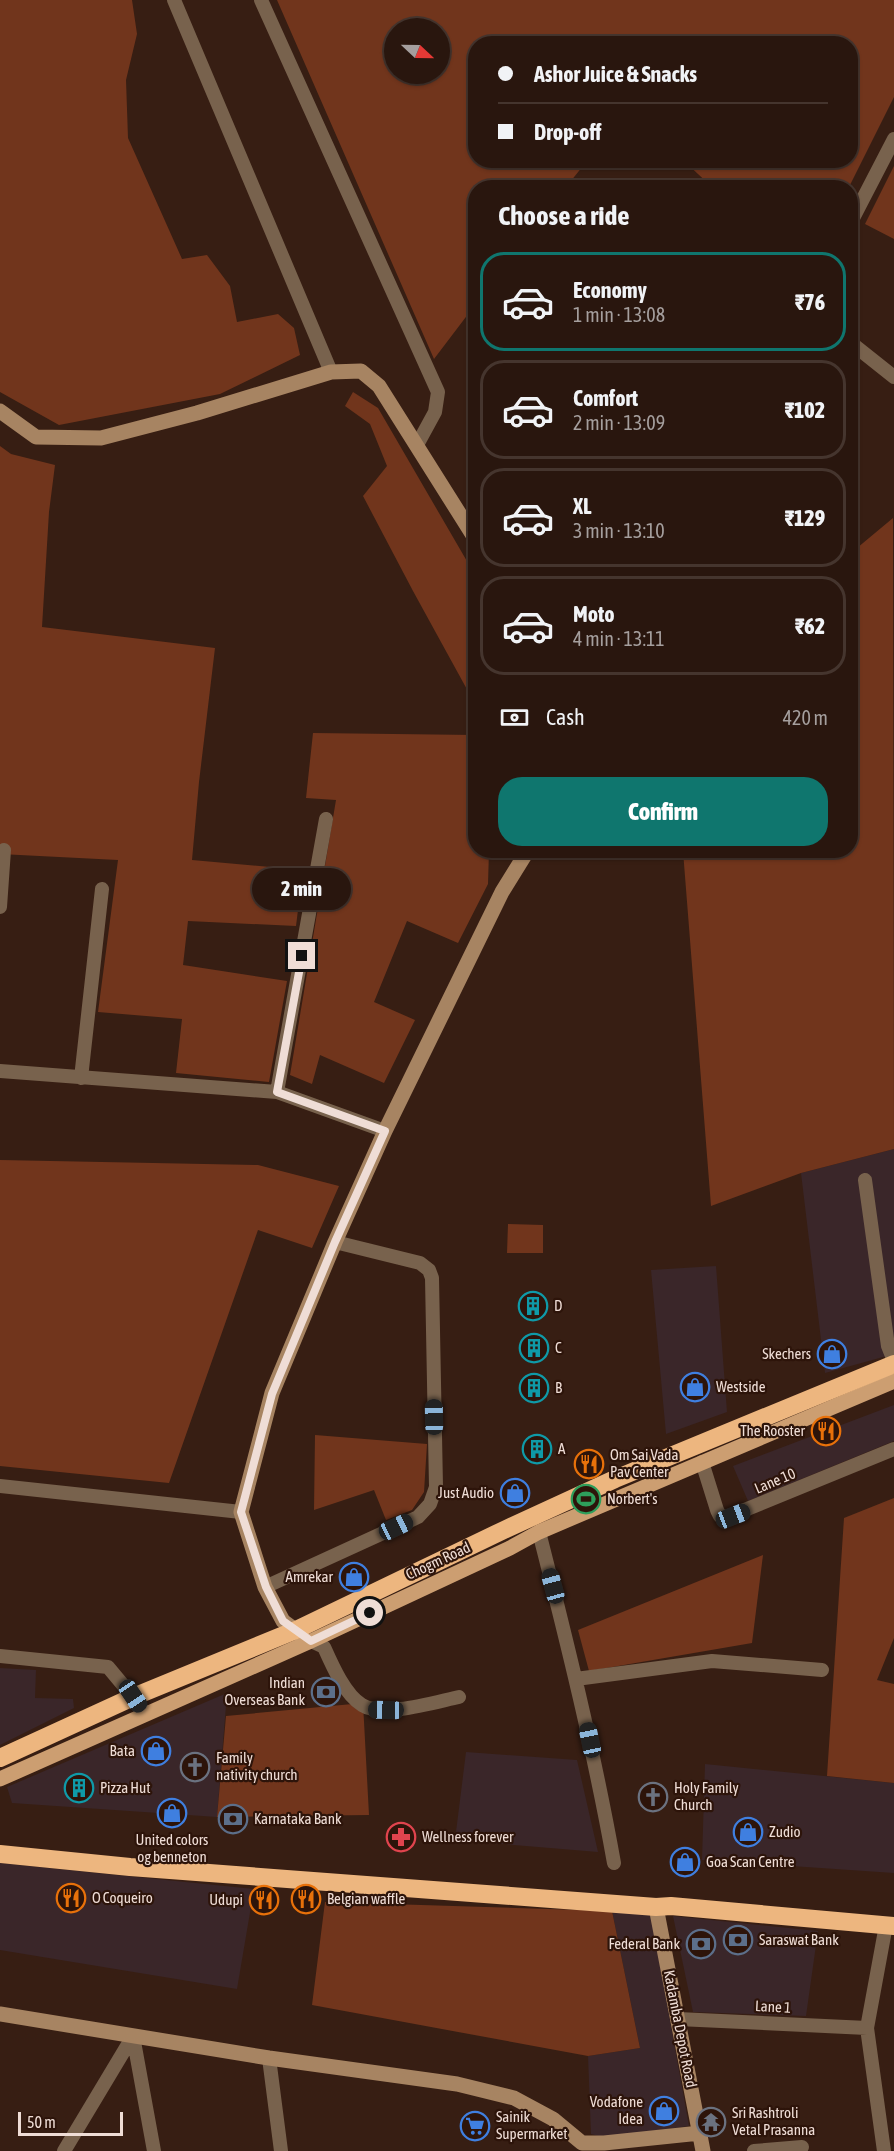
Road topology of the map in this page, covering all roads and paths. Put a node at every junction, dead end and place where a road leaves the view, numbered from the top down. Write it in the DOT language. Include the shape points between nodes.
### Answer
graph roads {
  1 [pos="174,0"];
  2 [pos="261,0"];
  3 [pos="894,139"];
  4 [pos="858,209"];
  5 [pos="858,348"];
  6 [pos="332,372"];
  7 [pos="894,377"];
  8 [pos="0,411"];
  9 [pos="417,445"];
  10 [pos="468,527"];
  11 [pos="326,819"];
  12 [pos="4,850"];
  13 [pos="523,858"];
  14 [pos="102,889"];
  15 [pos="0,907"];
  16 [pos="0,1071"];
  17 [pos="81,1078"];
  18 [pos="277,1092"];
  19 [pos="385,1131"];
  20 [pos="865,1180"];
  21 [pos="335,1242"];
  22 [pos="894,1362"];
  23 [pos="894,1381"];
  24 [pos="894,1449"];
  25 [pos="702,1462"];
  26 [pos="0,1486"];
  27 [pos="241,1512"];
  28 [pos="539,1532"];
  29 [pos="266,1587"];
  30 [pos="304,1635"];
  31 [pos="0,1656"];
  32 [pos="822,1670"];
  33 [pos="576,1678"];
  34 [pos="133,1696"];
  35 [pos="459,1697"];
  36 [pos="145,1714"];
  37 [pos="0,1758"];
  38 [pos="0,1779"];
  39 [pos="0,1854"];
  40 [pos="614,1863"];
  41 [pos="656,1907"];
  42 [pos="890,1925"];
  43 [pos="1,2017"];
  44 [pos="678,2019"];
  45 [pos="867,2028"];
  46 [pos="133,2036"];
  47 [pos="269,2058"];
  48 [pos="700,2133"];
  49 [pos="580,2147"];
  50 [pos="802,2147"];
  51 [pos="64,2151"];
  52 [pos="154,2151"];
  53 [pos="281,2151"];
  54 [pos="704,2151"];
  55 [pos="754,2151"];
  56 [pos="884,2151"];
  1 -- 6 [label="street"];
  2 -- 9 [label="street" via="438,392 435,412"];
  3 -- 4 [label="street"];
  5 -- 7 [label="street"];
  6 -- 8 [label="street" via="101,438 36,437"];
  6 -- 9 [label="street" via="361,371 379,386"];
  9 -- 10 [label="street"];
  11 -- 18 [label="street"];
  12 -- 15 [label="street"];
  13 -- 19 [label="street" via="502,892"];
  14 -- 17 [label="street"];
  16 -- 17 [label="street"];
  17 -- 18 [label="street"];
  18 -- 19 [label="street"];
  19 -- 21 [label="street"];
  20 -- 22 [label="street" via="888,1346"];
  21 -- 27 [label="street" via="272,1394"];
  21 -- 29 [label="street" via="420,1263 429,1270 436,1487 430,1504 417,1517"];
  22 -- 30 [label="highway, Chogm Road" via="615,1479 493,1535"];
  23 -- 25 [label="main road, Chogm Road"];
  24 -- 25 [label="street, Lane 10" via="725,1518 717,1510"];
  25 -- 28 [label="main road, Chogm Road"];
  26 -- 27 [label="street"];
  27 -- 29 [label="street"];
  28 -- 30 [label="main road, Chogm Road" via="510,1548"];
  28 -- 33 [label="street"];
  29 -- 30 [label="street" via="283,1621"];
  30 -- 34 [label="highway, Chogm Road"];
  30 -- 35 [label="street" via="324,1647 355,1700 373,1710"];
  30 -- 36 [label="main road, Chogm Road"];
  31 -- 34 [label="street" via="108,1667"];
  32 -- 33 [label="street" via="712,1661"];
  33 -- 40 [label="street"];
  34 -- 36 [label="street"];
  34 -- 37 [label="highway, Chogm Road"];
  36 -- 38 [label="main road, Chogm Road"];
  39 -- 41 [label="highway" via="130,1868"];
  41 -- 42 [label="highway"];
  41 -- 44 [label="street, Kadamba Depot Road"];
  42 -- 45 [label="street"];
  43 -- 46 [label="street"];
  44 -- 45 [label="street, Lane 1"];
  44 -- 48 [label="street, Kadamba Depot Road"];
  45 -- 56 [label="street"];
  46 -- 47 [label="street"];
  46 -- 51 [label="street"];
  46 -- 52 [label="street"];
  47 -- 49 [label="street" via="457,2084 514,2098 553,2119"];
  47 -- 53 [label="street"];
  48 -- 49 [label="street"];
  48 -- 54 [label="street, Kadamba Depot Road"];
  50 -- 55 [label="street"];
}
